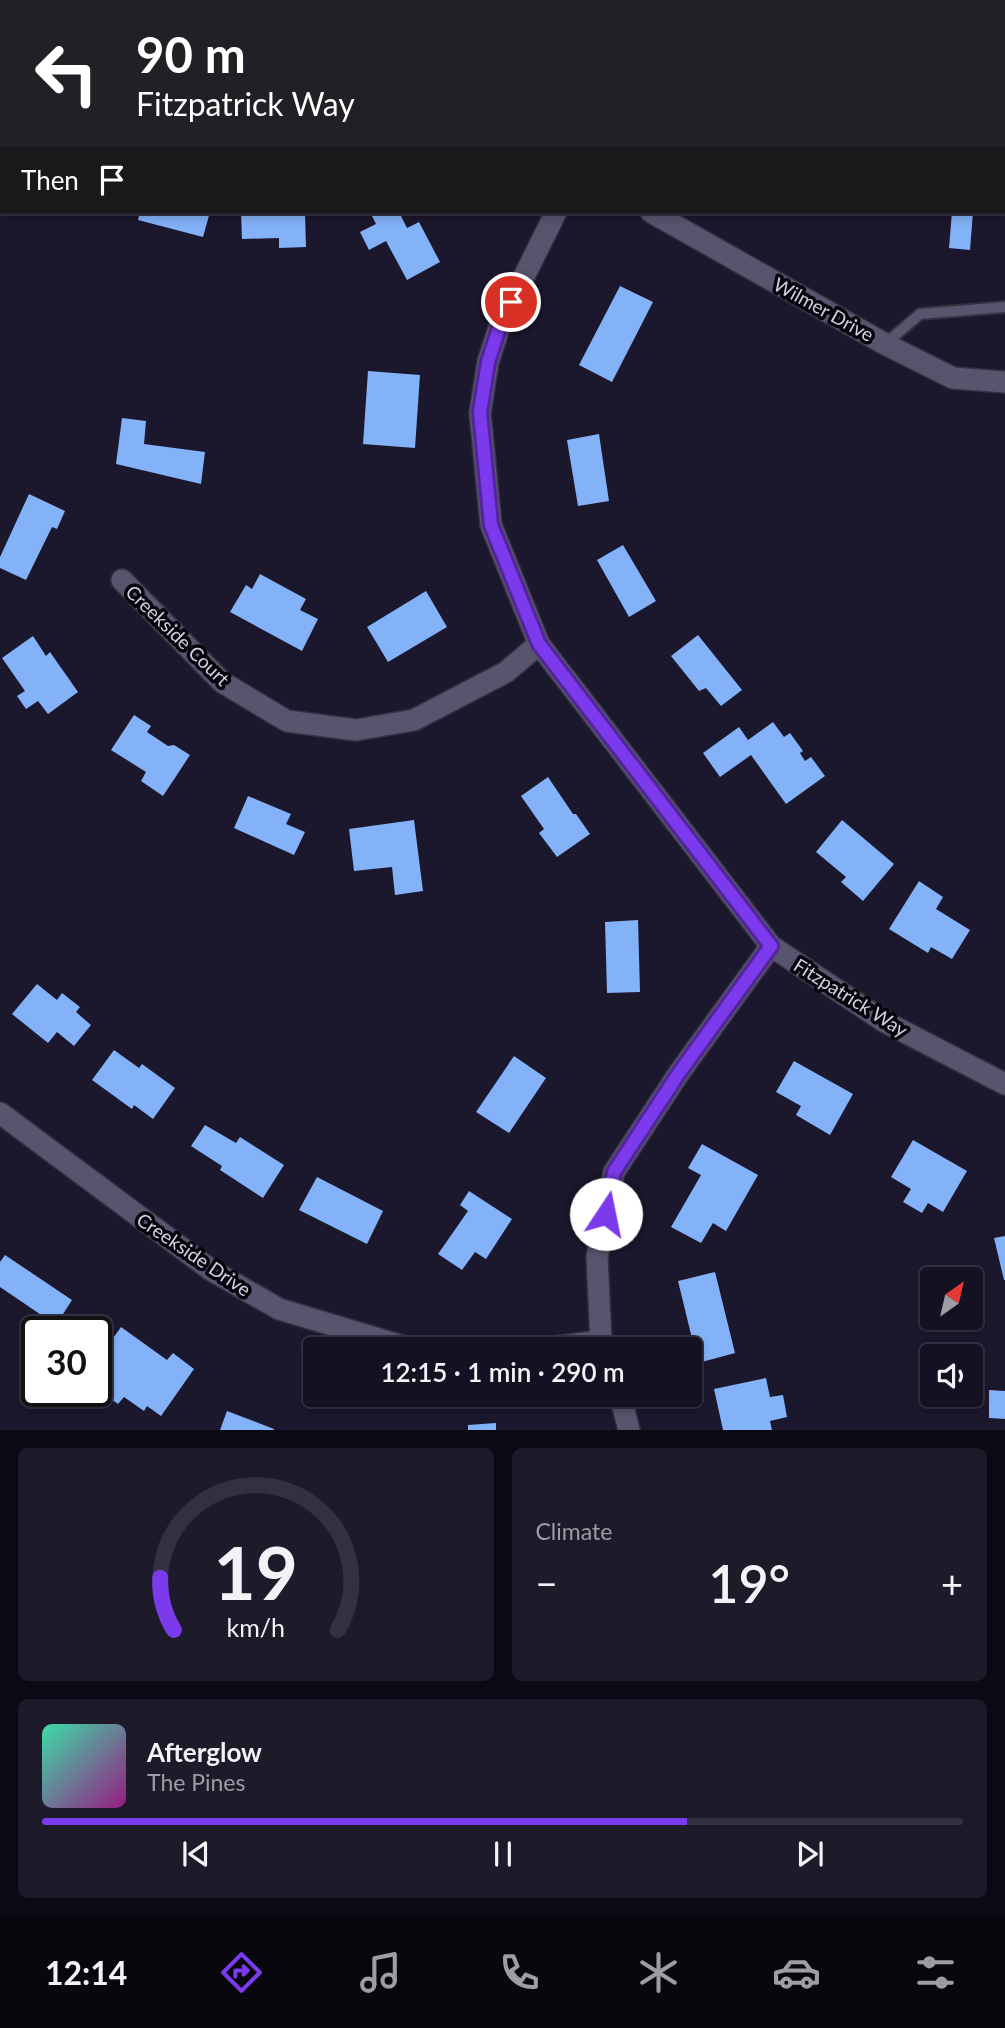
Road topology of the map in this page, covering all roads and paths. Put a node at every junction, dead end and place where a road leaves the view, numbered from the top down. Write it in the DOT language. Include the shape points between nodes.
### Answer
graph roads {
  1 [pos="555,214"];
  2 [pos="655,214"];
  3 [pos="1005,307"];
  4 [pos="885,344"];
  5 [pos="1005,382"];
  6 [pos="122,579"];
  7 [pos="539,644"];
  8 [pos="771,946"];
  9 [pos="1005,1084"];
  10 [pos="0,1113"];
  11 [pos="372,1337"];
  12 [pos="602,1337"];
  13 [pos="623,1407"];
  14 [pos="629,1430"];
  1 -- 7 [label="street, Fitzpatrick Way" via="500,325 480,412 491,525"];
  2 -- 4 [label="street, Wilmer Drive"];
  3 -- 4 [label="lane" via="919,314"];
  4 -- 5 [label="street, Wilmer Drive" via="953,378"];
  6 -- 7 [label="street, Creekside Court" via="222,682 287,721 356,730 414,720 506,672"];
  7 -- 8 [label="street, Fitzpatrick Way"];
  8 -- 9 [label="street, Fitzpatrick Way" via="885,1022"];
  8 -- 12 [label="street" via="614,1172 597,1257"];
  10 -- 11 [label="street, Creekside Drive" via="211,1270 279,1309"];
  13 -- 14 [label="street"];
}
